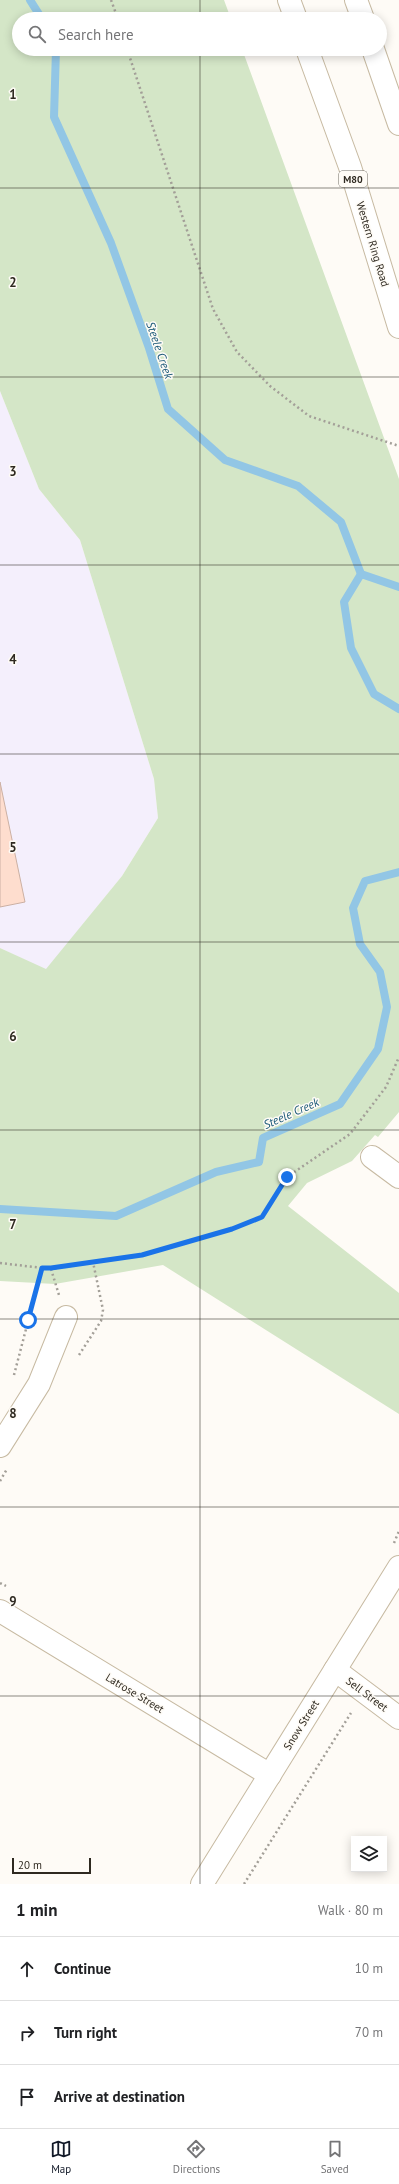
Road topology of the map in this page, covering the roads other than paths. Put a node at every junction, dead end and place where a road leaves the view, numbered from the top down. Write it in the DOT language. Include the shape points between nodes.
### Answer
graph roads {
  1 [pos="289,0"];
  2 [pos="356,0"];
  3 [pos="293,12"];
  4 [pos="360,12"];
  5 [pos="310,56"];
  6 [pos="375,56"];
  7 [pos="399,124"];
  8 [pos="396,319"];
  9 [pos="372,1157"];
  10 [pos="399,1177"];
  11 [pos="66,1317"];
  12 [pos="0,1446"];
  13 [pos="399,1566"];
  14 [pos="0,1611"];
  15 [pos="335,1670"];
  16 [pos="399,1718"];
  17 [pos="270,1775"];
  18 [pos="202,1884"];
  1 -- 3 [label="main road"];
  2 -- 4 [label="main road"];
  5 -- 8 [label="main road, Western Ring Road / M80" via="350,167"];
  6 -- 7 [label="main road"];
  9 -- 10 [label="main road"];
  11 -- 12 [label="main road" via="39,1384"];
  13 -- 15 [label="main road, Snow Street"];
  14 -- 17 [label="main road, Latrose Street"];
  15 -- 16 [label="main road, Sell Street"];
  15 -- 17 [label="main road, Snow Street"];
  17 -- 18 [label="main road, Snow Street"];
}
